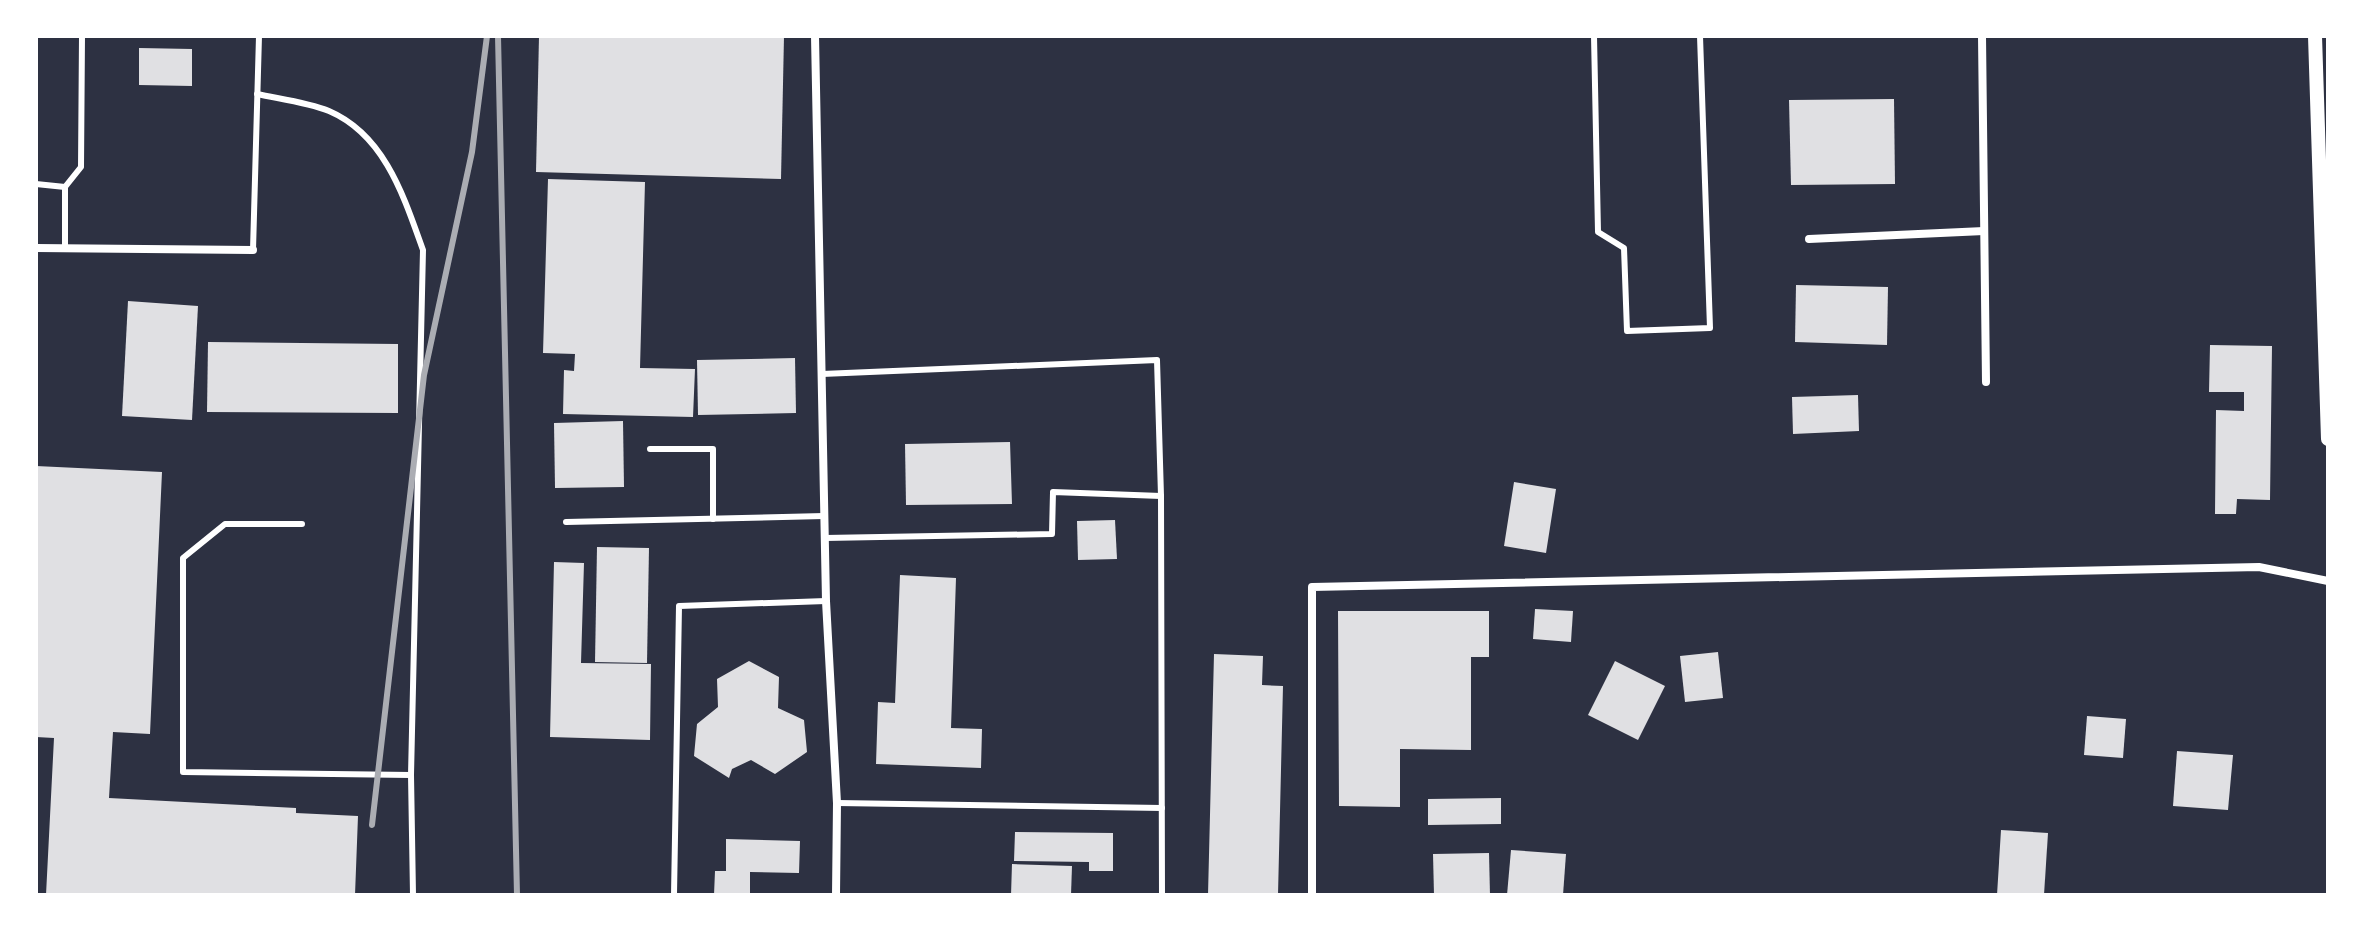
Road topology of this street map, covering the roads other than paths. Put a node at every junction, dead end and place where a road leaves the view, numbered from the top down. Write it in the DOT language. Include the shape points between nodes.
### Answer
graph roads {
  1 [pos="82,36"];
  2 [pos="259,36"];
  3 [pos="815,36"];
  4 [pos="1594,36"];
  5 [pos="1700,36"];
  6 [pos="1982,36"];
  7 [pos="2315,36"];
  8 [pos="257,94"];
  9 [pos="36,184"];
  10 [pos="2325,184"];
  11 [pos="65,187"];
  12 [pos="1984,231"];
  13 [pos="1809,239"];
  14 [pos="36,248"];
  15 [pos="65,248"];
  16 [pos="253,250"];
  17 [pos="822,374"];
  18 [pos="1986,382"];
  19 [pos="2328,439"];
  20 [pos="650,449"];
  21 [pos="1161,496"];
  22 [pos="824,516"];
  23 [pos="713,519"];
  24 [pos="566,522"];
  25 [pos="302,524"];
  26 [pos="825,538"];
  27 [pos="2328,581"];
  28 [pos="826,601"];
  29 [pos="411,775"];
  30 [pos="837,803"];
  31 [pos="1162,808"];
  32 [pos="413,895"];
  33 [pos="674,895"];
  34 [pos="836,895"];
  35 [pos="1162,895"];
  36 [pos="1312,895"];
  1 -- 11 [label="lane" via="81,167"];
  2 -- 8 [label="lane"];
  3 -- 17 [label="street"];
  4 -- 5 [label="lane" via="1598,232 1624,248 1627,331 1710,328"];
  6 -- 12 [label="street"];
  7 -- 10 [label="street"];
  8 -- 16 [label="lane"];
  8 -- 29 [label="lane" via="329,111 359,130 380,151 423,250"];
  9 -- 11 [label="lane"];
  10 -- 19 [label="street"];
  11 -- 15 [label="lane"];
  12 -- 13 [label="street"];
  12 -- 18 [label="street"];
  14 -- 15 [label="street"];
  15 -- 16 [label="street"];
  17 -- 21 [label="lane" via="1157,360"];
  17 -- 22 [label="street"];
  20 -- 23 [label="lane" via="713,449"];
  21 -- 26 [label="lane" via="1053,492 1052,534"];
  21 -- 31 [label="lane"];
  22 -- 23 [label="lane"];
  22 -- 26 [label="street"];
  23 -- 24 [label="lane"];
  25 -- 29 [label="lane" via="225,524 183,558 183,772"];
  26 -- 28 [label="street"];
  27 -- 36 [label="street" via="2259,567 1312,587"];
  28 -- 30 [label="street"];
  28 -- 33 [label="lane" via="679,606"];
  29 -- 32 [label="lane"];
  30 -- 31 [label="lane"];
  30 -- 34 [label="street"];
  31 -- 35 [label="lane"];
}
